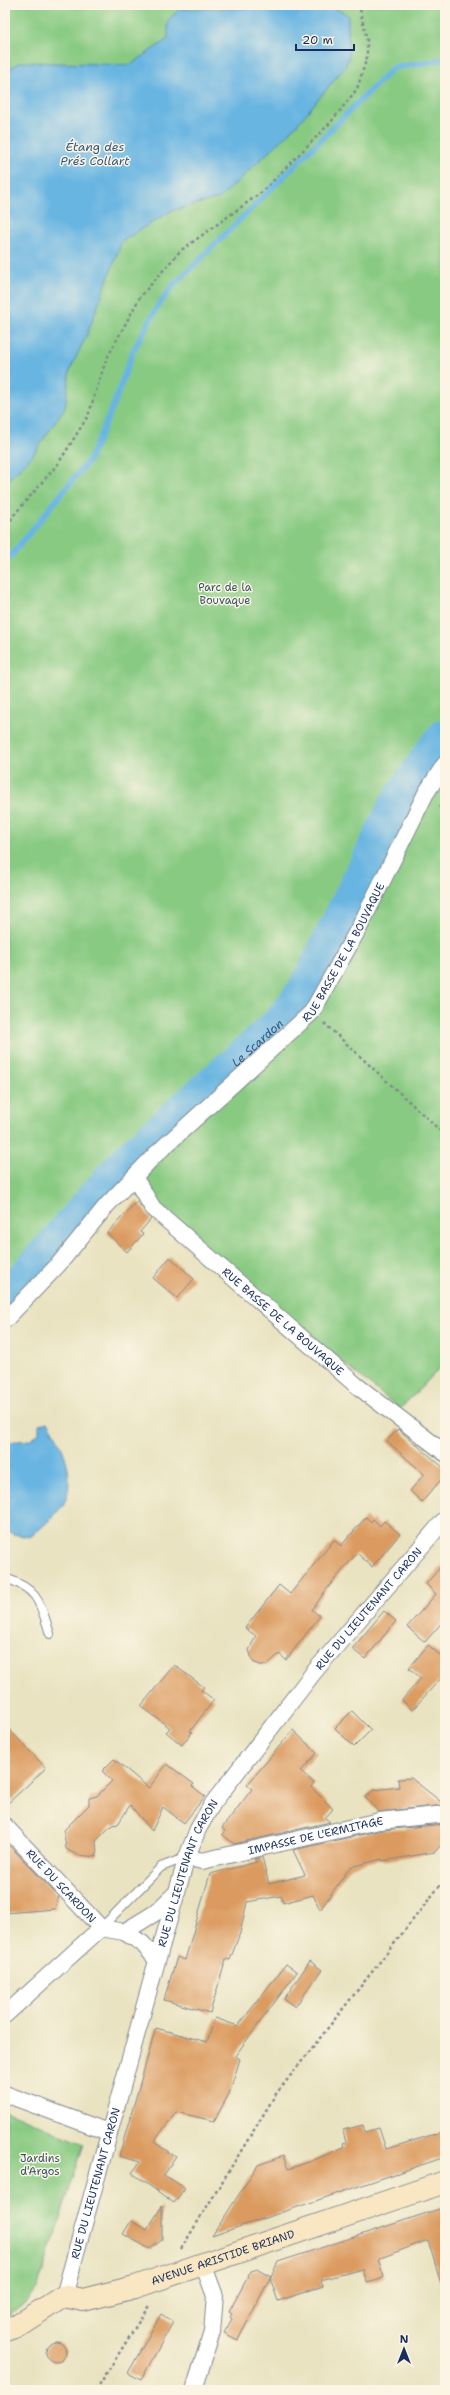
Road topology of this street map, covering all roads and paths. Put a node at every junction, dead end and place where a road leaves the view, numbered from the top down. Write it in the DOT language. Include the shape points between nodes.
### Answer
graph roads {
  1 [pos="360,5"];
  2 [pos="5,531"];
  3 [pos="445,764"];
  4 [pos="312,1012"];
  5 [pos="445,1135"];
  6 [pos="134,1177"];
  7 [pos="5,1320"];
  8 [pos="445,1453"];
  9 [pos="445,1519"];
  10 [pos="5,1578"];
  11 [pos="50,1634"];
  12 [pos="445,1814"];
  13 [pos="5,1826"];
  14 [pos="187,1857"];
  15 [pos="445,1879"];
  16 [pos="177,1892"];
  17 [pos="100,1928"];
  18 [pos="124,1932"];
  19 [pos="157,1960"];
  20 [pos="5,2015"];
  21 [pos="5,2094"];
  22 [pos="108,2132"];
  23 [pos="445,2182"];
  24 [pos="177,2255"];
  25 [pos="203,2264"];
  26 [pos="156,2279"];
  27 [pos="64,2296"];
  28 [pos="5,2330"];
  29 [pos="96,2390"];
  30 [pos="194,2390"];
  1 -- 2 [label="path" via="367,40 367,57 357,90 330,122 262,192 180,250 140,297 106,360 88,416 58,464 13,516"];
  3 -- 4 [label="street, RUE BASSE DE LA BOUVAQUE" via="426,793 360,926"];
  4 -- 5 [label="path"];
  4 -- 6 [label="street, RUE BASSE DE LA BOUVAQUE"];
  6 -- 7 [label="street, RUE BASSE DE LA BOUVAQUE" via="107,1205 58,1265"];
  6 -- 8 [label="street, RUE BASSE DE LA BOUVAQUE" via="153,1208 356,1385"];
  9 -- 14 [label="street, RUE DU LIEUTENANT CARON" via="314,1672 213,1803 198,1829"];
  10 -- 11 [label="lane" via="19,1583 39,1599"];
  12 -- 14 [label="street, IMPASSE DE L'ERMITAGE" via="379,1821 202,1861"];
  13 -- 17 [label="street, RUE DU SCARDON"];
  14 -- 16 [label="street, RUE DU LIEUTENANT CARON"];
  14 -- 17 [label="lane" via="161,1867"];
  15 -- 24 [label="path" via="276,2094"];
  16 -- 18 [label="street" via="155,1913"];
  16 -- 19 [label="street, RUE DU LIEUTENANT CARON"];
  17 -- 18 [label="street"];
  17 -- 20 [label="street"];
  18 -- 19 [label="street" via="142,1943"];
  19 -- 22 [label="street, RUE DU LIEUTENANT CARON"];
  21 -- 22 [label="street"];
  22 -- 27 [label="street, RUE DU LIEUTENANT CARON"];
  23 -- 25 [label="main road, AVENUE ARISTIDE BRIAND"];
  25 -- 26 [label="main road, AVENUE ARISTIDE BRIAND"];
  25 -- 30 [label="street" via="215,2296 212,2332"];
  26 -- 27 [label="main road, AVENUE ARISTIDE BRIAND" via="83,2300"];
  26 -- 29 [label="path" via="153,2284 156,2294"];
  27 -- 28 [label="main road" via="17,2326"];
}
